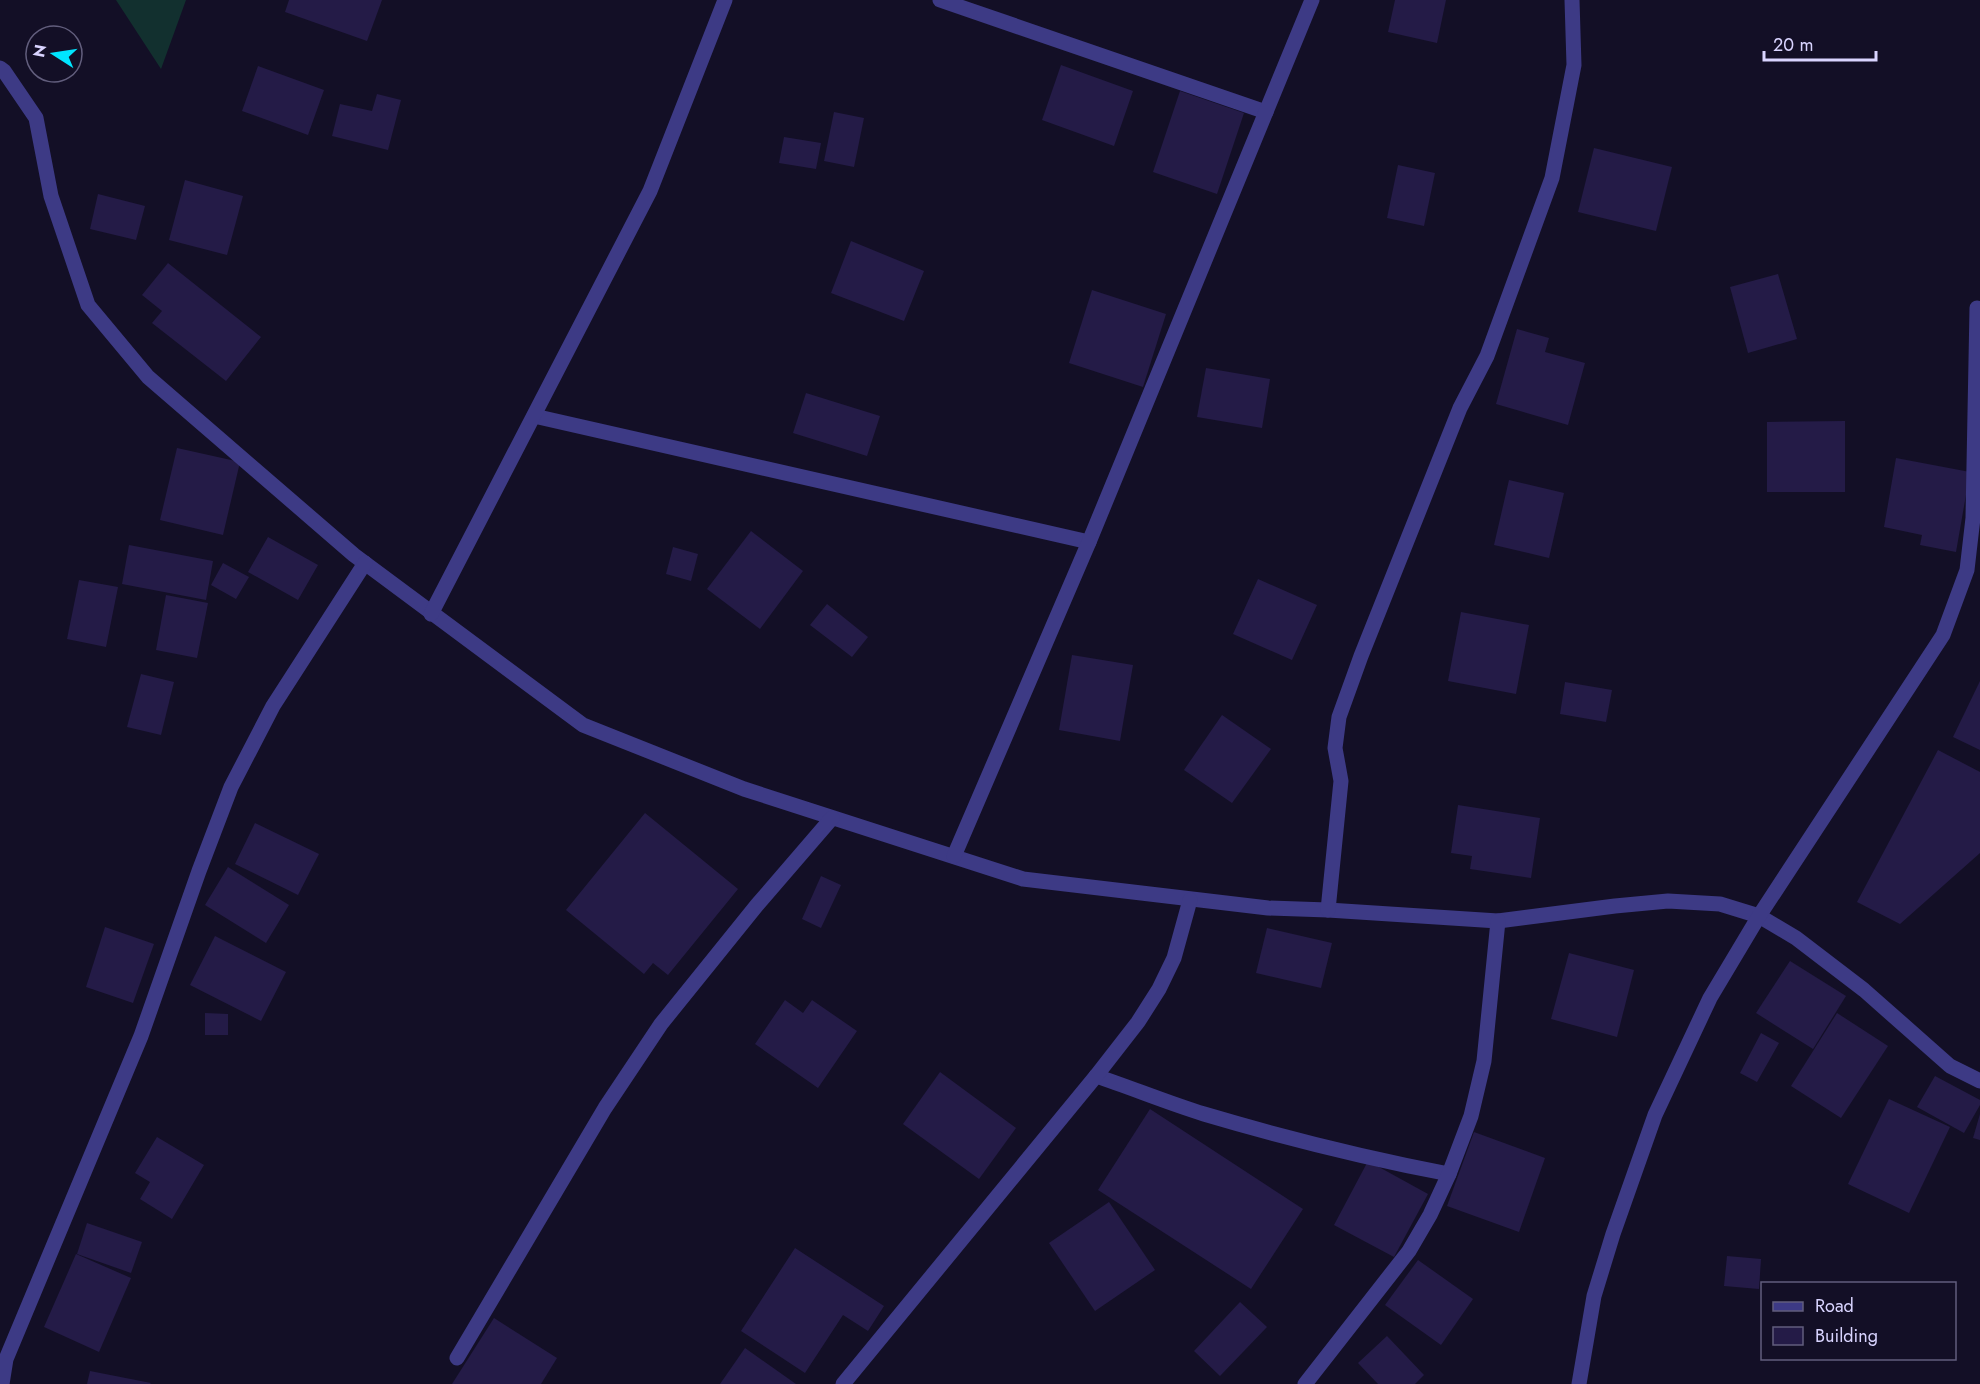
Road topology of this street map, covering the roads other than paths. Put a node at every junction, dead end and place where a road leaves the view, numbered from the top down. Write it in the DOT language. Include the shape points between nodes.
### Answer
graph roads {
  1 [pos="725,0"];
  2 [pos="940,0"];
  3 [pos="1312,0"];
  4 [pos="1572,0"];
  5 [pos="0,68"];
  6 [pos="1266,112"];
  7 [pos="1977,308"];
  8 [pos="534,416"];
  9 [pos="1089,542"];
  10 [pos="365,563"];
  11 [pos="431,614"];
  12 [pos="832,818"];
  13 [pos="954,856"];
  14 [pos="1190,900"];
  15 [pos="1328,910"];
  16 [pos="1759,916"];
  17 [pos="1498,921"];
  18 [pos="1096,1076"];
  19 [pos="1980,1081"];
  20 [pos="1449,1174"];
  21 [pos="457,1358"];
  22 [pos="2,1384"];
  23 [pos="843,1384"];
  24 [pos="1305,1384"];
  25 [pos="1579,1384"];
  1 -- 8 [label="street" via="650,191"];
  2 -- 6 [label="street"];
  3 -- 6 [label="street"];
  4 -- 15 [label="street" via="1575,65 1552,178 1487,356 1460,408 1339,717 1335,748 1341,781"];
  5 -- 10 [label="street" via="36,118 51,196 88,306 148,377"];
  6 -- 9 [label="street"];
  7 -- 16 [label="street" via="1973,518 1959,592 1943,635"];
  8 -- 9 [label="street"];
  8 -- 11 [label="street"];
  9 -- 13 [label="street"];
  10 -- 11 [label="street"];
  10 -- 22 [label="street" via="273,706 231,787 141,1036 6,1359"];
  11 -- 12 [label="street" via="584,725 744,789"];
  12 -- 13 [label="street"];
  12 -- 21 [label="street" via="661,1024 605,1108"];
  13 -- 14 [label="street" via="1023,879"];
  14 -- 15 [label="street"];
  14 -- 18 [label="street" via="1174,958 1159,989"];
  15 -- 17 [label="street"];
  16 -- 17 [label="street" via="1720,904 1668,901"];
  16 -- 19 [label="street" via="1796,938 1864,990 1950,1066"];
  16 -- 25 [label="street" via="1710,998 1655,1115 1594,1296"];
  17 -- 20 [label="street" via="1484,1061 1471,1116"];
  18 -- 20 [label="street" via="1295,1140"];
  18 -- 23 [label="street"];
  20 -- 24 [label="street" via="1409,1251"];
}
